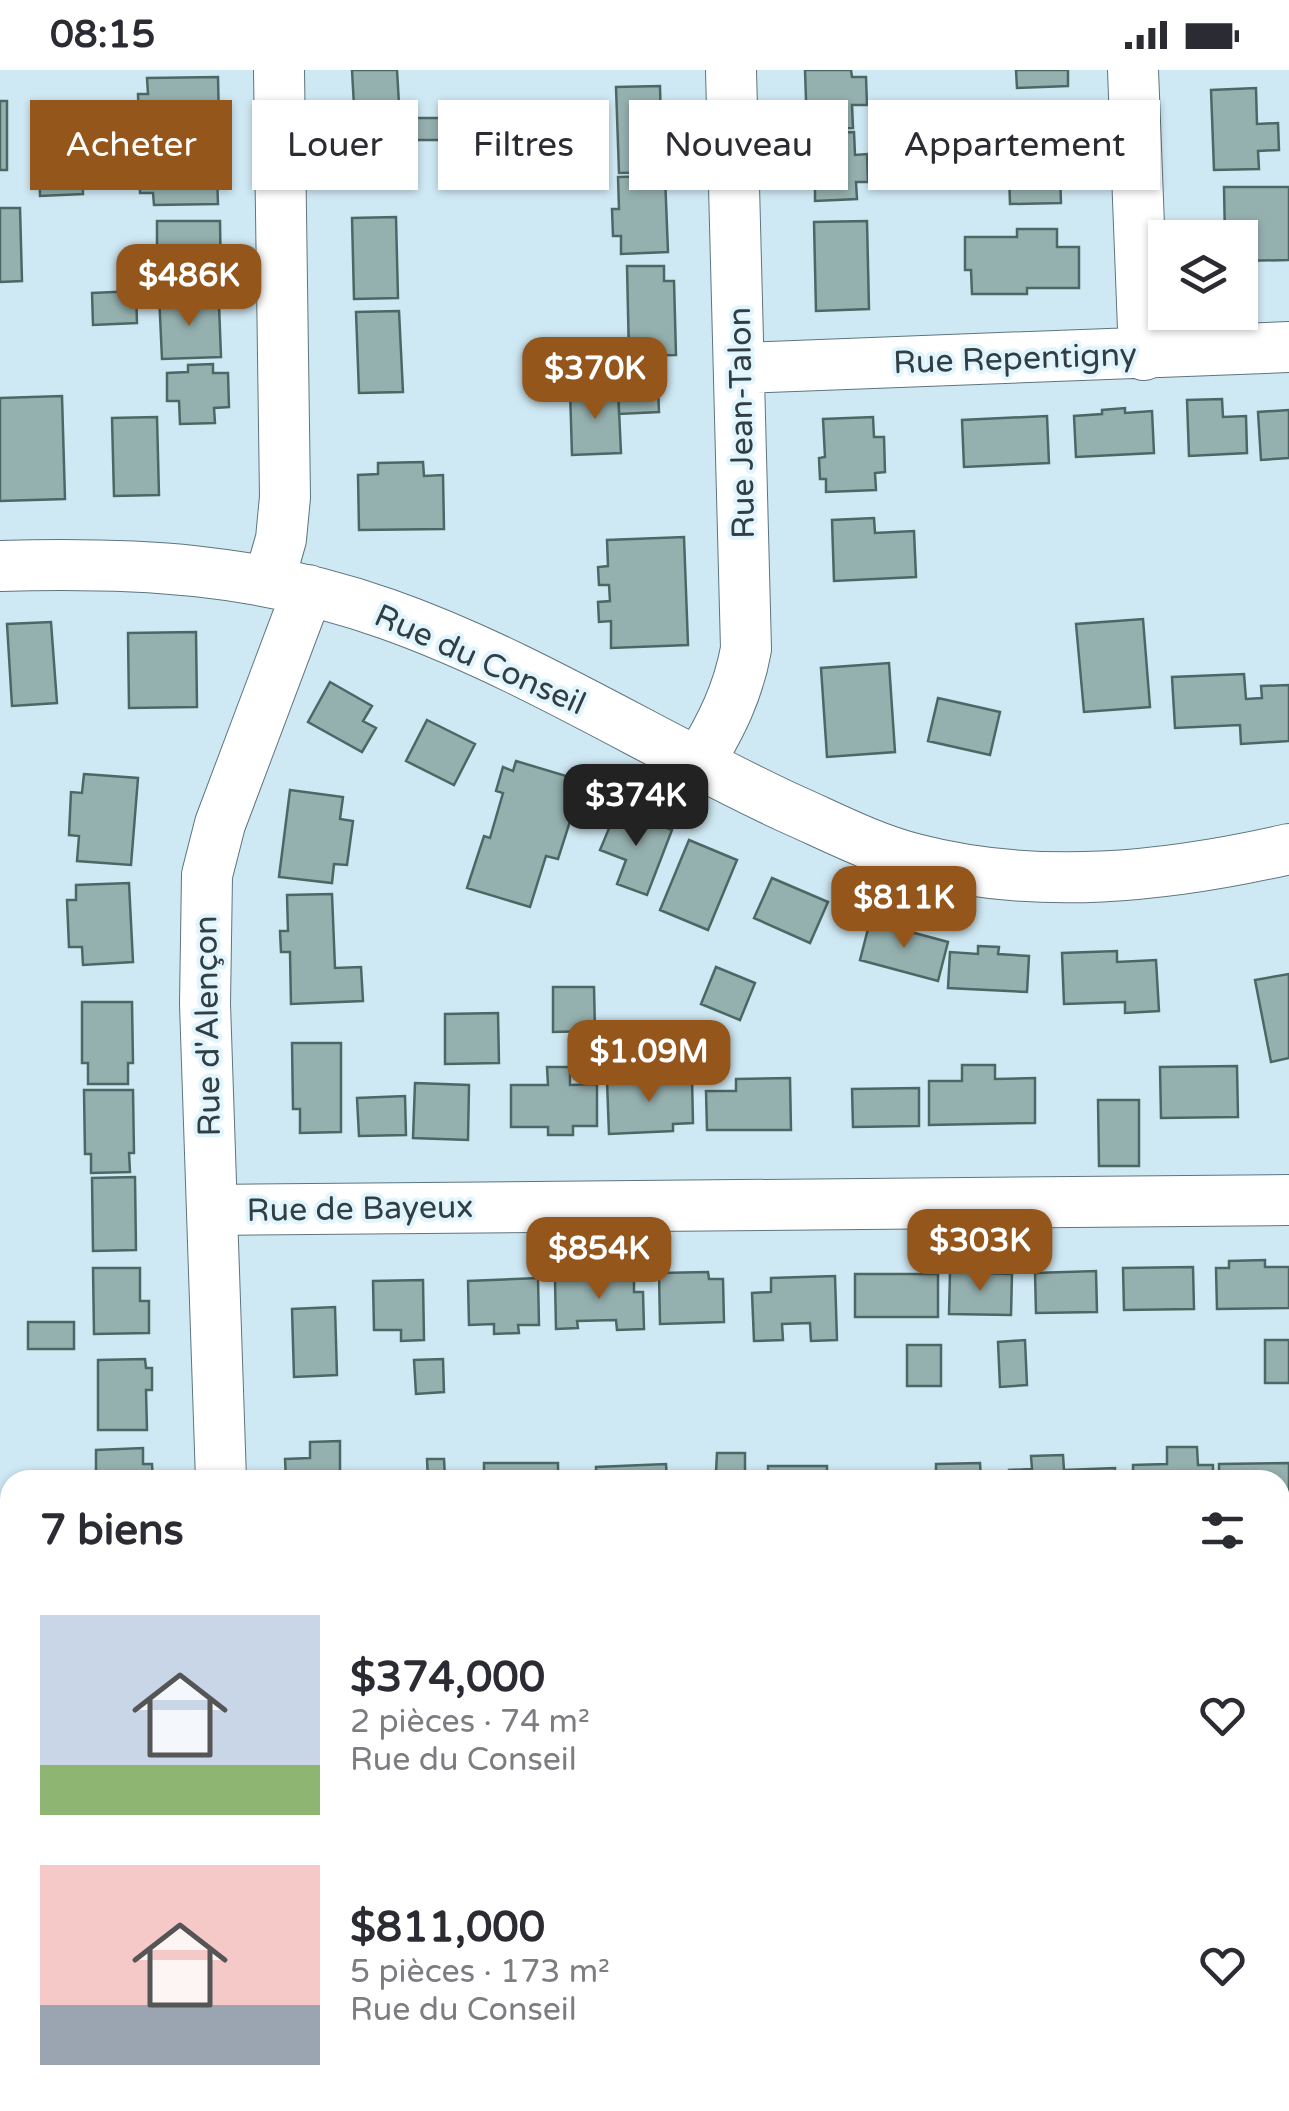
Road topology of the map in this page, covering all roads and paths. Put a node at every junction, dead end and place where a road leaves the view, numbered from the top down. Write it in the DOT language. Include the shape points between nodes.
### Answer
graph roads {
  1 [pos="279,70"];
  2 [pos="731,70"];
  3 [pos="1133,70"];
  4 [pos="1289,348"];
  5 [pos="1144,355"];
  6 [pos="741,368"];
  7 [pos="0,566"];
  8 [pos="288,585"];
  9 [pos="698,764"];
  10 [pos="1289,849"];
  11 [pos="1289,1200"];
  12 [pos="212,1210"];
  13 [pos="221,1470"];
  1 -- 8 [label="street, Rue d'Alençon" via="281,540"];
  2 -- 6 [label="street, Rue Jean-Talon"];
  3 -- 5 [label="street"];
  4 -- 5 [label="street, Rue Repentigny"];
  5 -- 6 [label="street, Rue Repentigny"];
  6 -- 9 [label="street, Rue Jean-Talon" via="746,649 728,716"];
  7 -- 8 [label="street, Rue du Conseil" via="134,564"];
  8 -- 9 [label="street, Rue du Conseil" via="442,635"];
  8 -- 12 [label="street, Rue d'Alençon" via="207,875"];
  9 -- 10 [label="street, Rue du Conseil" via="854,837 912,859 974,871 1063,878 1145,874"];
  11 -- 12 [label="street, Rue de Bayeux"];
  12 -- 13 [label="street, Rue d'Alençon"];
}
